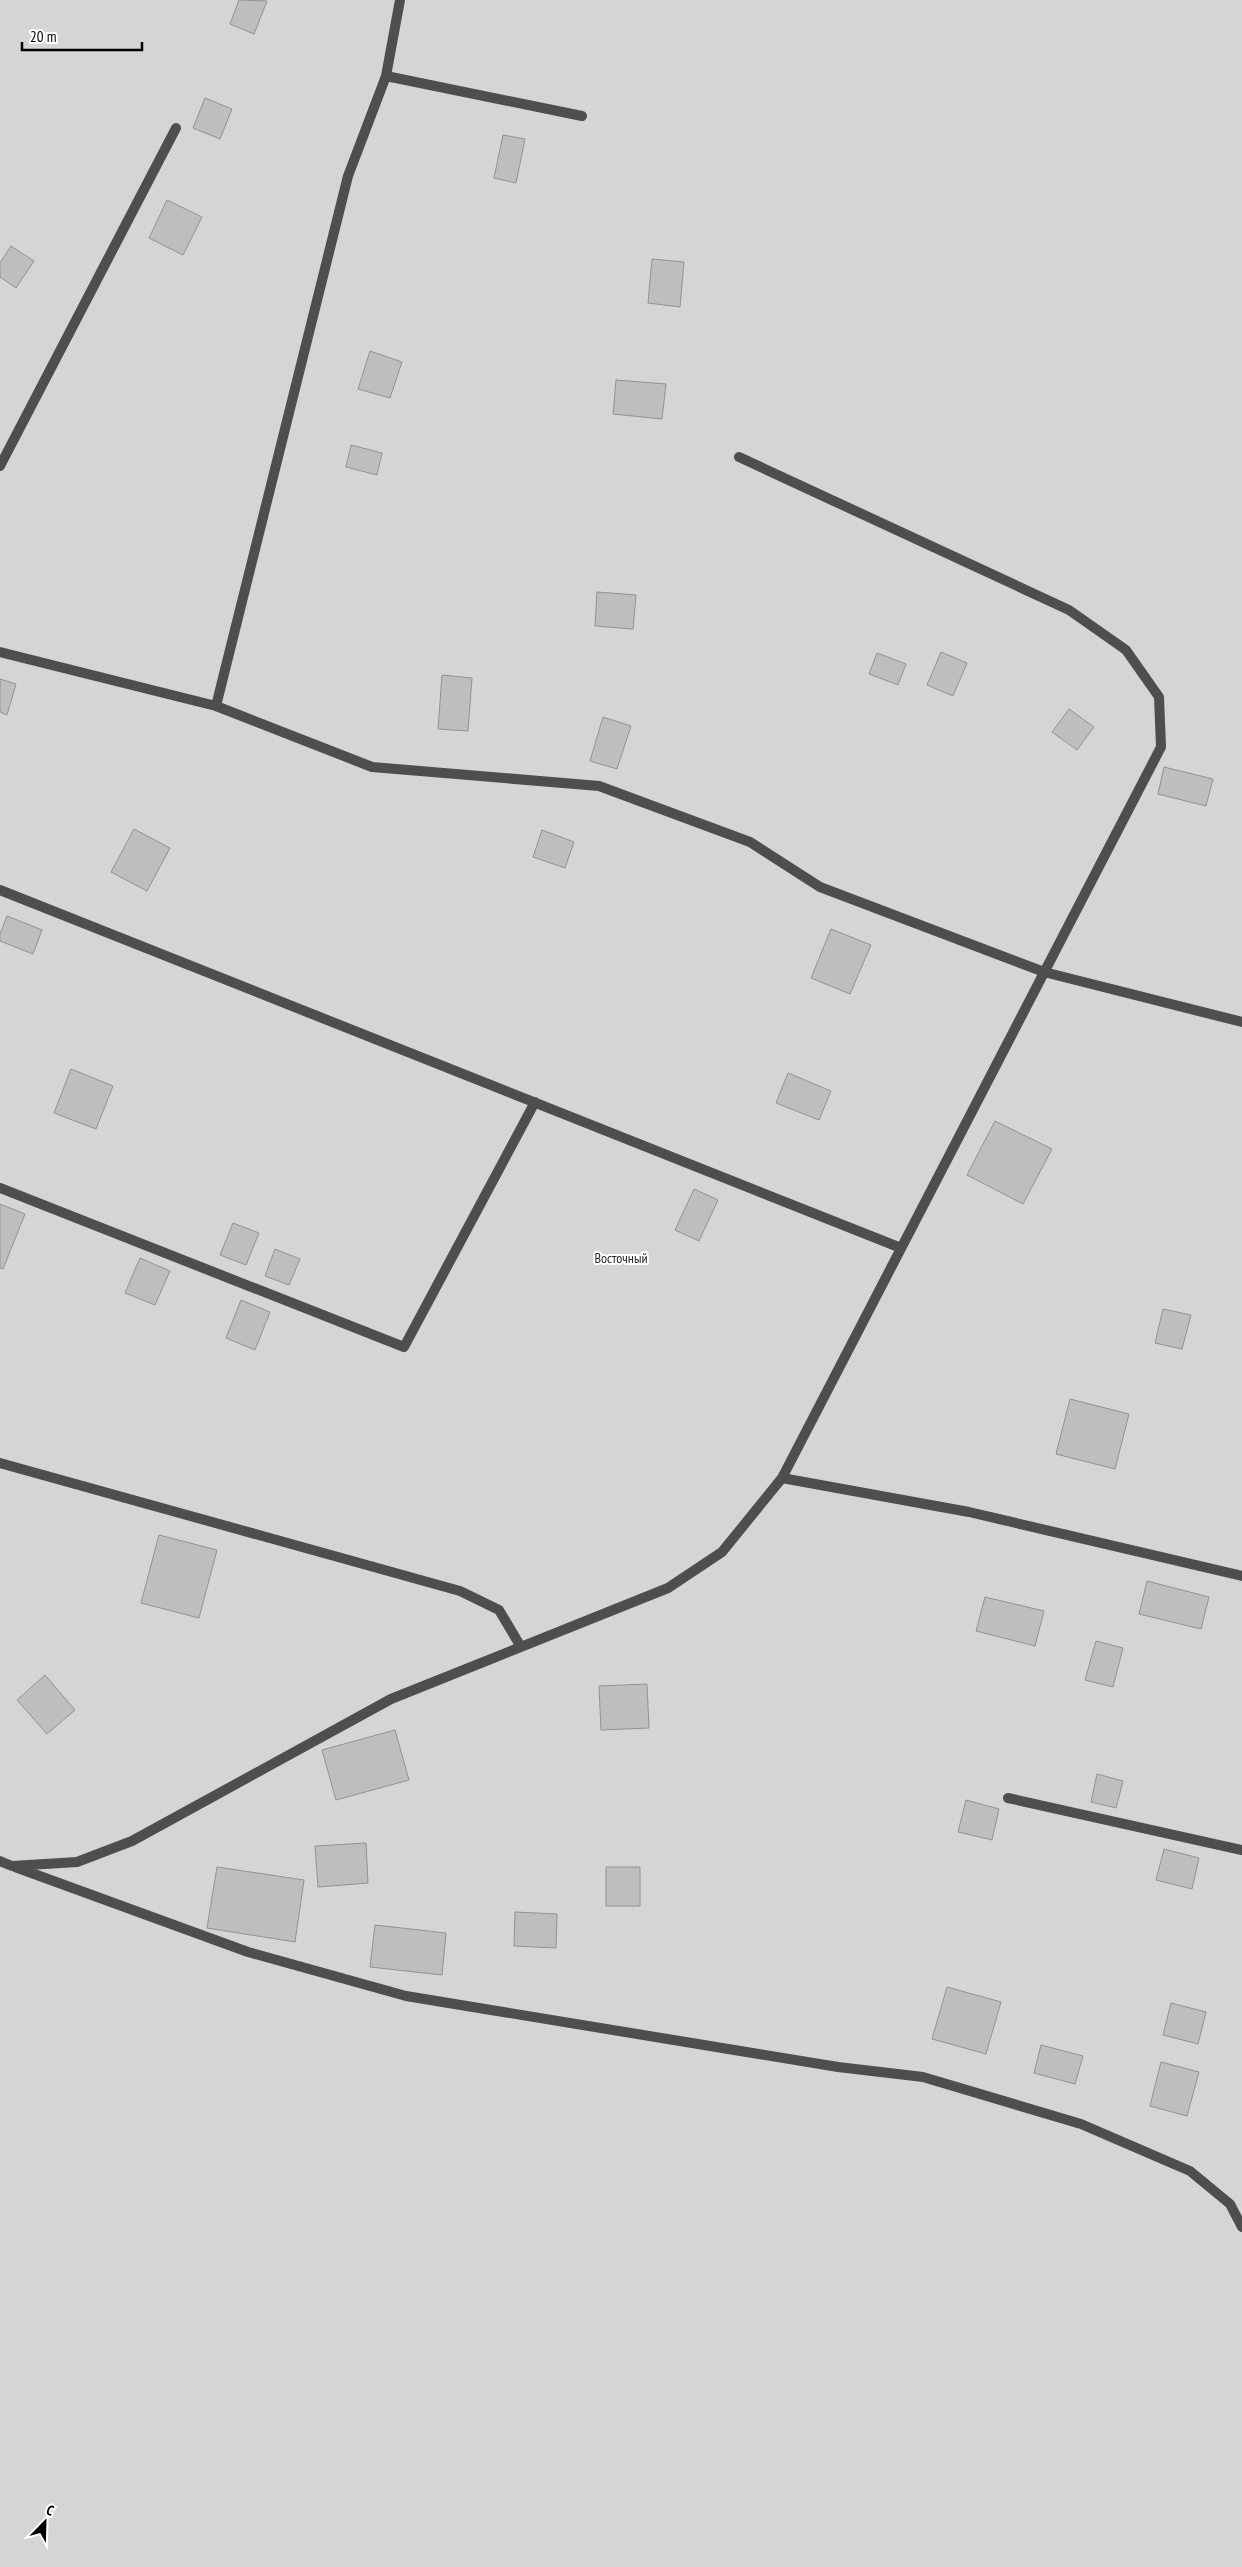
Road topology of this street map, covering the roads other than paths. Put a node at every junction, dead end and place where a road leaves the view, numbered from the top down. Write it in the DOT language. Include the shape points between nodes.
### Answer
graph roads {
  1 [pos="400,0"];
  2 [pos="386,76"];
  3 [pos="582,116"];
  4 [pos="176,128"];
  5 [pos="740,457"];
  6 [pos="0,466"];
  7 [pos="0,652"];
  8 [pos="216,706"];
  9 [pos="0,890"];
  10 [pos="1044,972"];
  11 [pos="1242,1022"];
  12 [pos="535,1102"];
  13 [pos="0,1188"];
  14 [pos="901,1248"];
  15 [pos="0,1463"];
  16 [pos="782,1478"];
  17 [pos="1242,1576"];
  18 [pos="521,1647"];
  19 [pos="1008,1798"];
  20 [pos="1242,1850"];
  21 [pos="0,1861"];
  22 [pos="12,1866"];
  23 [pos="1242,2227"];
  1 -- 2 [label="lane"];
  2 -- 3 [label="lane"];
  2 -- 8 [label="lane" via="348,176"];
  4 -- 6 [label="lane"];
  5 -- 10 [label="lane" via="1069,610 1126,650 1159,697 1161,747"];
  7 -- 8 [label="lane"];
  8 -- 10 [label="lane" via="372,767 598,786 750,842 820,888"];
  9 -- 12 [label="lane"];
  10 -- 11 [label="lane"];
  10 -- 14 [label="lane"];
  12 -- 13 [label="lane" via="404,1347"];
  12 -- 14 [label="lane"];
  14 -- 16 [label="lane"];
  15 -- 18 [label="lane" via="460,1591 499,1610"];
  16 -- 17 [label="lane" via="969,1512"];
  16 -- 18 [label="lane" via="722,1552 668,1588"];
  18 -- 22 [label="lane" via="391,1699 132,1840 77,1862"];
  19 -- 20 [label="lane"];
  21 -- 22 [label="lane"];
  22 -- 23 [label="lane" via="248,1952 406,1996 838,2067 923,2077 1081,2124 1190,2171 1230,2204"];
}
